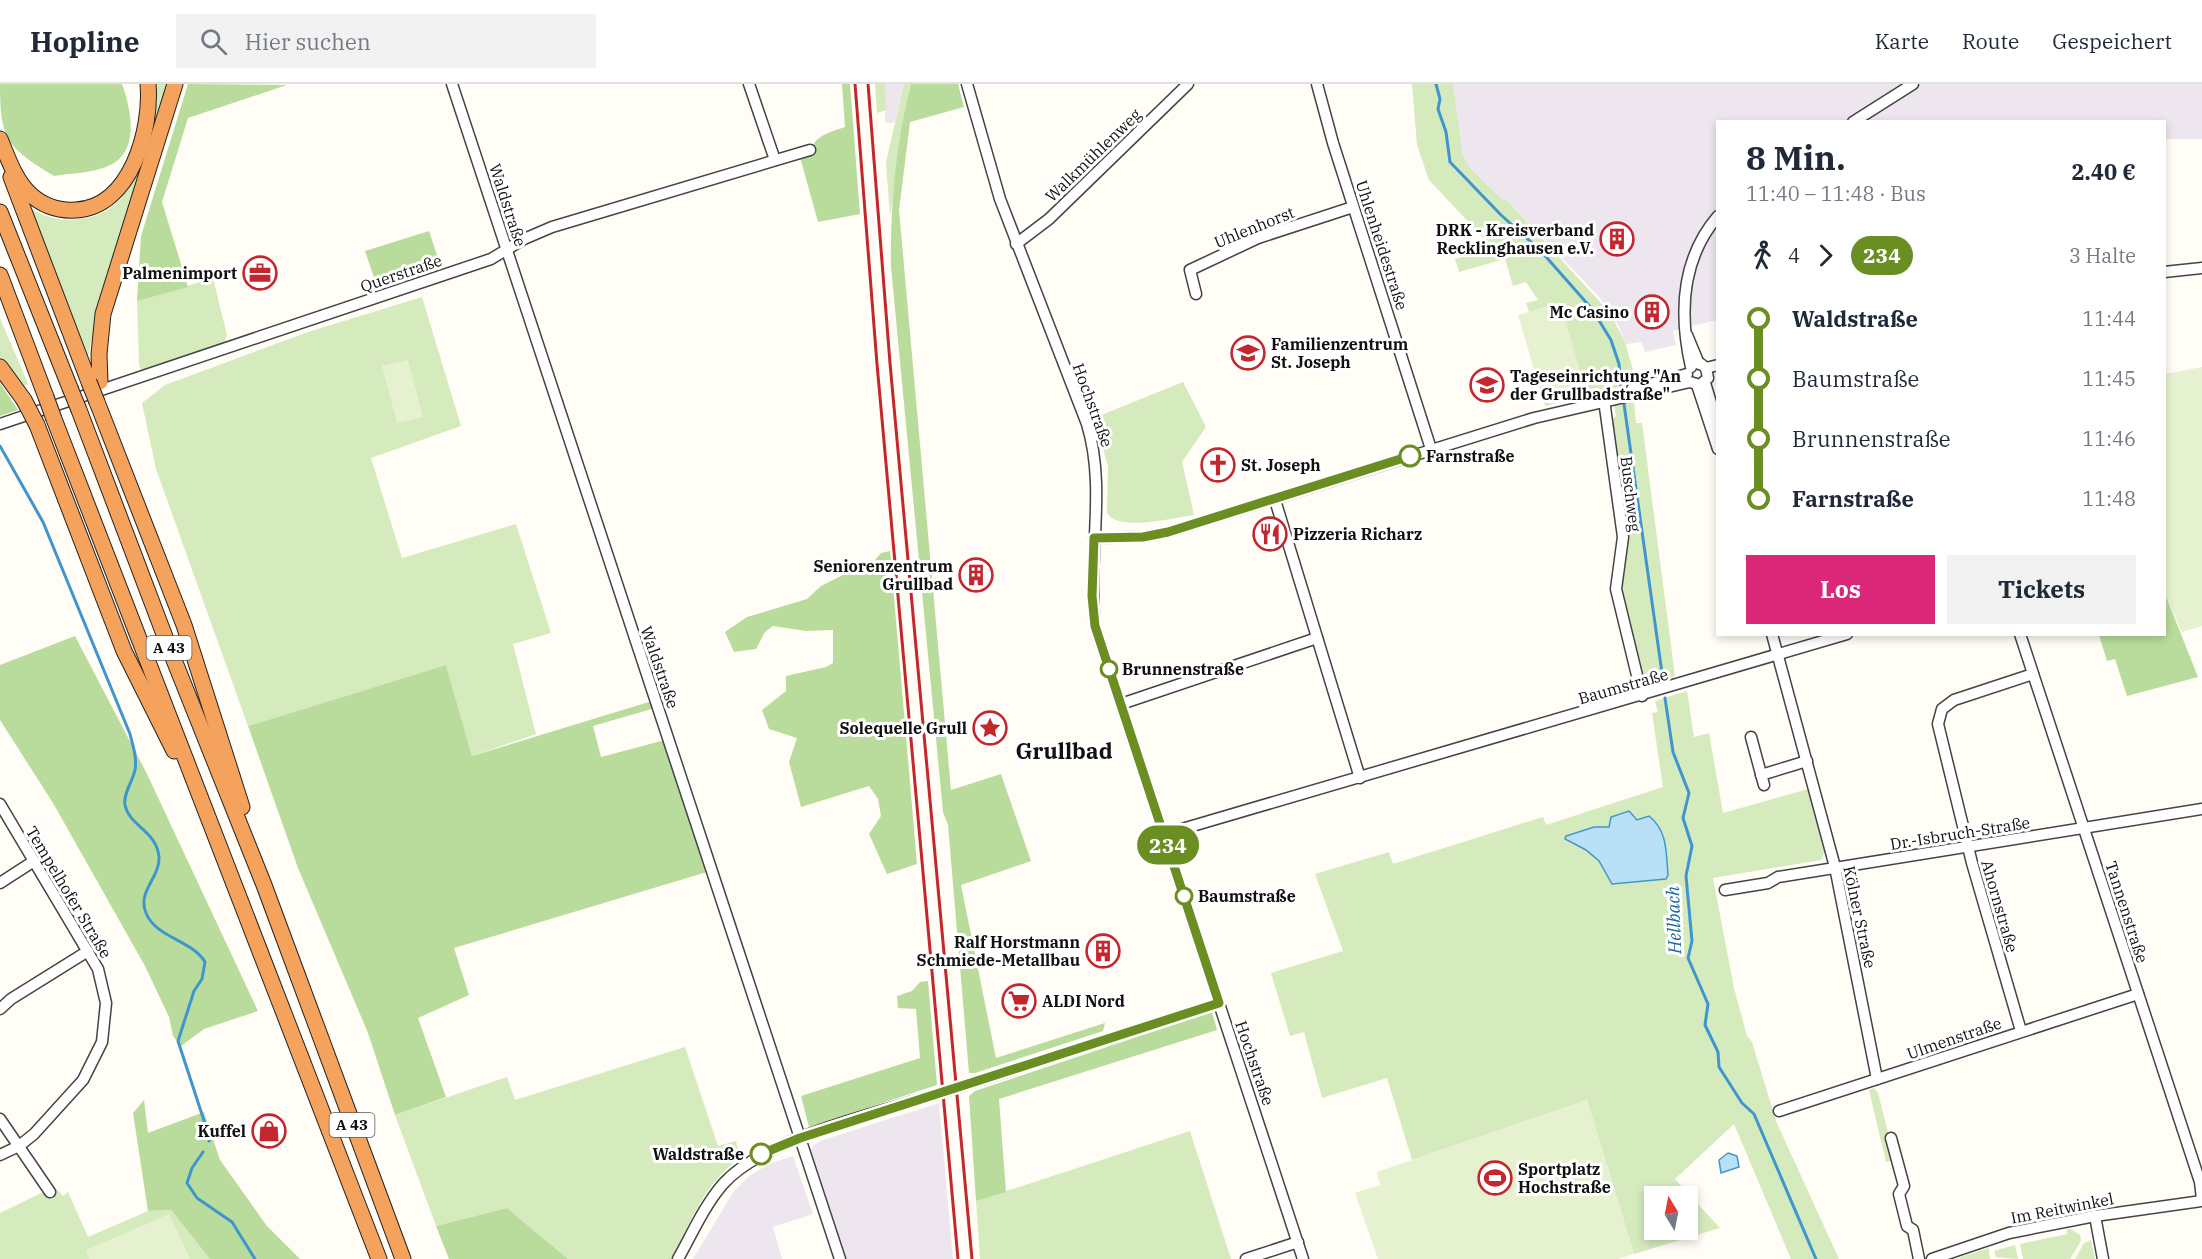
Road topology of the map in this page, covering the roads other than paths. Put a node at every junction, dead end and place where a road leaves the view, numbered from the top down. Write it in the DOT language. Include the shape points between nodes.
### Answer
graph roads {
  1 [pos="148,84"];
  2 [pos="175,84"];
  3 [pos="452,84"];
  4 [pos="749,84"];
  5 [pos="967,84"];
  6 [pos="1188,84"];
  7 [pos="1317,84"];
  8 [pos="1913,84"];
  9 [pos="1856,120"];
  10 [pos="0,139"];
  11 [pos="0,149"];
  12 [pos="810,150"];
  13 [pos="775,160"];
  14 [pos="1353,207"];
  15 [pos="0,212"];
  16 [pos="1716,219"];
  17 [pos="1016,244"];
  18 [pos="507,250"];
  19 [pos="2202,268"];
  20 [pos="2166,273"];
  21 [pos="0,275"];
  22 [pos="1196,294"];
  23 [pos="0,297"];
  24 [pos="16,317"];
  25 [pos="0,367"];
  26 [pos="1702,374"];
  27 [pos="94,382"];
  28 [pos="1604,400"];
  29 [pos="1716,420"];
  30 [pos="0,424"];
  31 [pos="1716,440"];
  32 [pos="1431,449"];
  33 [pos="1275,500"];
  34 [pos="1094,538"];
  35 [pos="1772,636"];
  36 [pos="1841,636"];
  37 [pos="2021,636"];
  38 [pos="1317,638"];
  39 [pos="1777,656"];
  40 [pos="2033,674"];
  41 [pos="1642,696"];
  42 [pos="1121,704"];
  43 [pos="1751,736"];
  44 [pos="1807,761"];
  45 [pos="1360,778"];
  46 [pos="0,804"];
  47 [pos="2202,809"];
  48 [pos="214,828"];
  49 [pos="2084,828"];
  50 [pos="1165,834"];
  51 [pos="1969,846"];
  52 [pos="34,861"];
  53 [pos="1835,867"];
  54 [pos="0,883"];
  55 [pos="264,885"];
  56 [pos="1725,890"];
  57 [pos="88,951"];
  58 [pos="2138,994"];
  59 [pos="1219,1003"];
  60 [pos="0,1009"];
  61 [pos="2021,1032"];
  62 [pos="1877,1079"];
  63 [pos="1779,1112"];
  64 [pos="0,1119"];
  65 [pos="800,1138"];
  66 [pos="1892,1138"];
  67 [pos="18,1146"];
  68 [pos="0,1155"];
  69 [pos="50,1192"];
  70 [pos="2202,1200"];
  71 [pos="2095,1216"];
  72 [pos="1298,1242"];
  73 [pos="379,1259"];
  74 [pos="404,1259"];
  75 [pos="678,1259"];
  76 [pos="840,1259"];
  77 [pos="1246,1259"];
  78 [pos="1304,1259"];
  79 [pos="1919,1259"];
  80 [pos="1932,1259"];
  81 [pos="2103,1259"];
  1 -- 10 [label="highway" via="147,118 131,170 121,188 105,202 85,209 55,209 31,195 19,182"];
  2 -- 27 [label="highway" via="103,314"];
  3 -- 18 [label="street, Waldstraße"];
  4 -- 13 [label="street"];
  5 -- 17 [label="street, Hochstraße"];
  6 -- 17 [label="street, Walkmühlenweg" via="1049,219"];
  7 -- 14 [label="street, Uhlenheidestraße"];
  8 -- 9 [label="street"];
  11 -- 27 [label="highway"];
  12 -- 13 [label="street, Querstraße"];
  13 -- 18 [label="street, Querstraße" via="552,227"];
  14 -- 22 [label="street, Uhlenhorst" via="1258,238 1190,270"];
  14 -- 32 [label="street, Uhlenheidestraße"];
  15 -- 55 [label="highway, A 43, bridge"];
  16 -- 26 [label="street" via="1700,241 1683,298 1686,332"];
  17 -- 34 [label="street, Hochstraße" via="1093,444 1097,470"];
  18 -- 30 [label="street, Querstraße" via="491,259"];
  18 -- 65 [label="street, Waldstraße"];
  19 -- 20 [label="street"];
  21 -- 24 [label="highway, A 43"];
  23 -- 24 [label="highway"];
  24 -- 48 [label="highway, A 43, bridge"];
  25 -- 48 [label="highway, bridge" via="37,425 124,651 191,790"];
  26 -- 28 [label="street" via="1628,390"];
  26 -- 29 [label="street"];
  26 -- 31 [label="street"];
  27 -- 55 [label="highway, bridge" via="206,689"];
  28 -- 32 [label="street"];
  28 -- 41 [label="street, Buschweg" via="1623,537 1616,589"];
  32 -- 33 [label="street"];
  33 -- 34 [label="street" via="1168,532"];
  33 -- 38 [label="street"];
  34 -- 42 [label="street, Hochstraße" via="1095,626"];
  35 -- 39 [label="street, Kölner Straße"];
  36 -- 39 [label="street, Baumstraße"];
  37 -- 40 [label="street, Tannenstraße"];
  38 -- 42 [label="street"];
  38 -- 45 [label="street"];
  39 -- 41 [label="street, Baumstraße"];
  39 -- 44 [label="street, Kölner Straße"];
  40 -- 49 [label="street, Tannenstraße"];
  40 -- 51 [label="street, Ahornstraße" via="1953,700 1938,716 1938,730"];
  41 -- 45 [label="street, Baumstraße"];
  42 -- 50 [label="street, Hochstraße"];
  43 -- 44 [label="street" via="1763,780"];
  44 -- 53 [label="street, Kölner Straße"];
  45 -- 50 [label="street, Baumstraße"];
  46 -- 52 [label="street, Tempelhofer Straße"];
  47 -- 49 [label="street, Dr.-Isbruch-Straße"];
  48 -- 73 [label="highway, A 43"];
  49 -- 51 [label="street, Dr.-Isbruch-Straße"];
  49 -- 58 [label="street, Tannenstraße"];
  50 -- 59 [label="street, Hochstraße"];
  51 -- 53 [label="street, Dr.-Isbruch-Straße"];
  51 -- 61 [label="street, Ahornstraße"];
  52 -- 54 [label="street"];
  52 -- 57 [label="street, Tempelhofer Straße"];
  53 -- 56 [label="street, Dr.-Isbruch-Straße"];
  53 -- 62 [label="street, Kölner Straße"];
  55 -- 74 [label="highway, A 43"];
  57 -- 60 [label="street"];
  57 -- 67 [label="street, Tempelhofer Straße" via="105,994 102,1042 84,1080"];
  58 -- 61 [label="street, Ulmenstraße"];
  58 -- 70 [label="street, Tannenstraße" via="2200,1182"];
  59 -- 65 [label="street, bridge"];
  59 -- 72 [label="street, Hochstraße"];
  61 -- 62 [label="street, Ulmenstraße"];
  62 -- 63 [label="street, Ulmenstraße"];
  64 -- 67 [label="street"];
  65 -- 75 [label="street" via="761,1154 725,1183 710,1201"];
  65 -- 76 [label="street, Waldstraße"];
  66 -- 79 [label="street" via="1904,1186 1899,1194"];
  67 -- 68 [label="street, Tempelhofer Straße"];
  67 -- 69 [label="street"];
  70 -- 71 [label="street, Im Reitwinkel"];
  71 -- 80 [label="street, Im Reitwinkel" via="2009,1233"];
  71 -- 81 [label="street"];
  72 -- 77 [label="street"];
  72 -- 78 [label="street, Hochstraße"];
}
